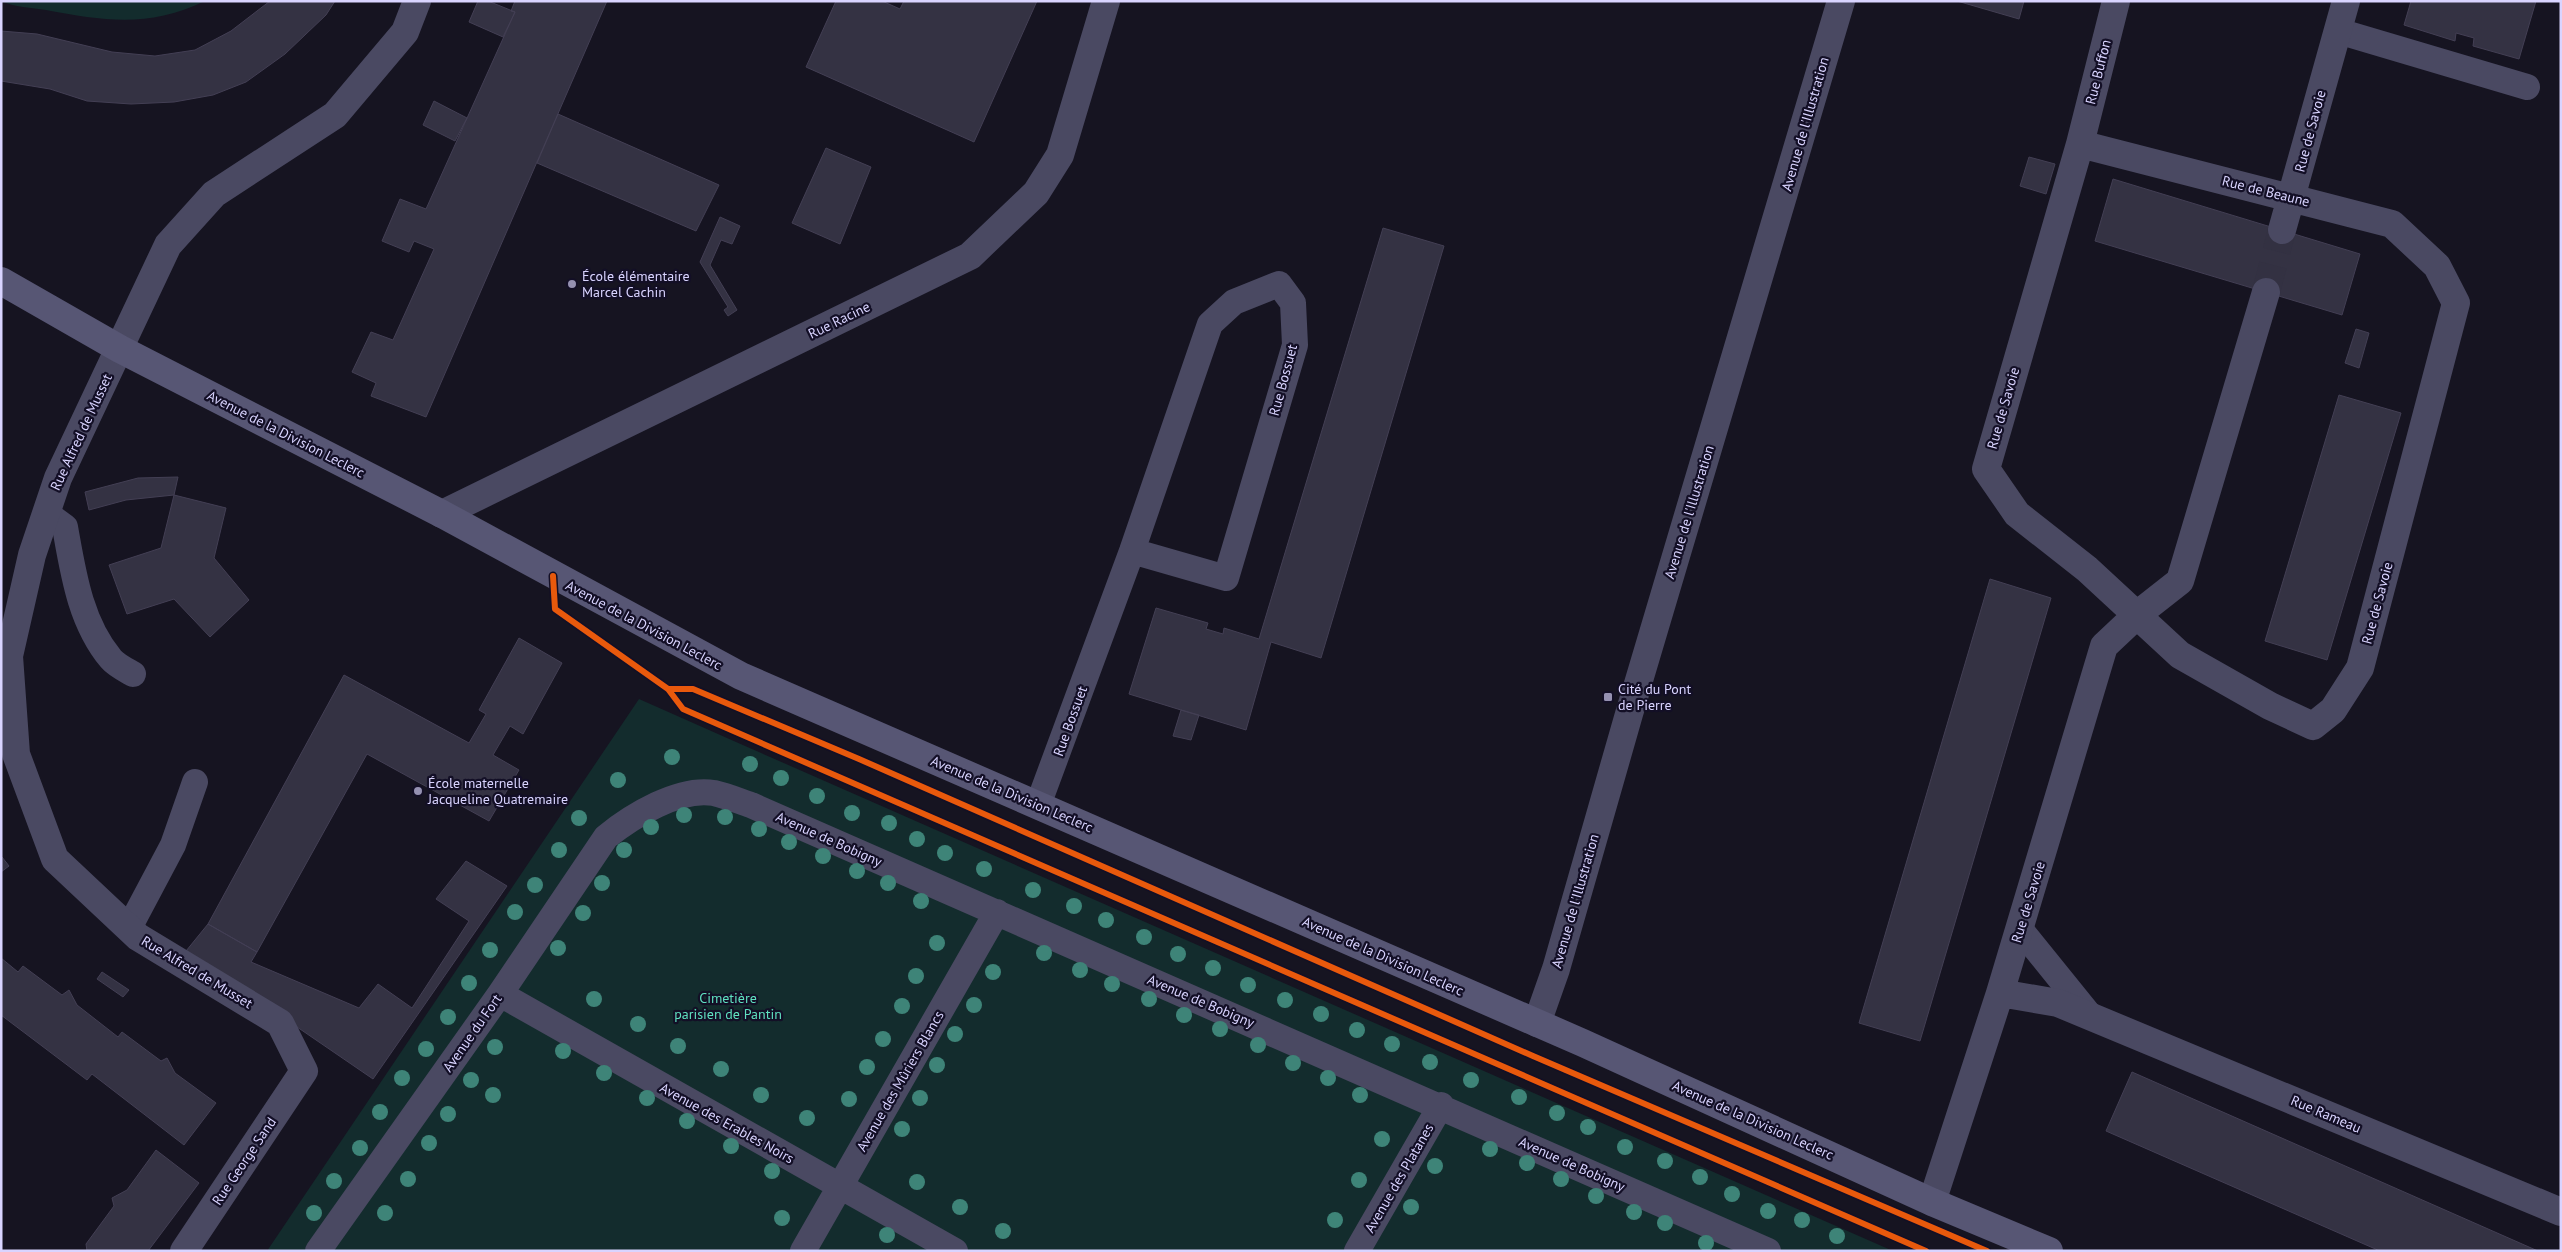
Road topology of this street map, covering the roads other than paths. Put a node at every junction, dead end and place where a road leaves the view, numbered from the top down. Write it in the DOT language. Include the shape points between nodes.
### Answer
graph roads {
  1 [pos="417,1"];
  2 [pos="1106,1"];
  3 [pos="2116,1"];
  4 [pos="2346,1"];
  5 [pos="1839,2"];
  6 [pos="2338,31"];
  7 [pos="2527,87"];
  8 [pos="2080,144"];
  9 [pos="2292,197"];
  10 [pos="2282,230"];
  11 [pos="2437,266"];
  12 [pos="1,281"];
  13 [pos="2266,292"];
  14 [pos="120,349"];
  15 [pos="46,513"];
  16 [pos="442,514"];
  17 [pos="1132,551"];
  18 [pos="2138,614"];
  19 [pos="133,674"];
  20 [pos="195,782"];
  21 [pos="1038,806"];
  22 [pos="629,819"];
  23 [pos="997,912"];
  24 [pos="129,928"];
  25 [pos="2020,929"];
  26 [pos="2000,993"];
  27 [pos="500,994"];
  28 [pos="2091,1017"];
  29 [pos="1537,1023"];
  30 [pos="304,1071"];
  31 [pos="1441,1105"];
  32 [pos="840,1185"];
  33 [pos="1932,1202"];
  34 [pos="2561,1212"];
  35 [pos="184,1251"];
  36 [pos="318,1251"];
  37 [pos="803,1251"];
  38 [pos="955,1251"];
  39 [pos="1358,1251"];
  40 [pos="1768,1251"];
  41 [pos="2049,1251"];
  1 -- 14 [label="street, Rue Alfred de Musset" via="405,32 335,115 214,194 168,245"];
  2 -- 16 [label="street, Rue Racine" via="1060,155 1036,193 970,256"];
  3 -- 8 [label="street, Rue Buffon"];
  4 -- 6 [label="street, Rue de Savoie"];
  5 -- 29 [label="street, Avenue de l'Illustration" via="1556,969"];
  6 -- 7 [label="lane"];
  6 -- 9 [label="street, Rue de Savoie"];
  8 -- 9 [label="street, Rue de Beaune"];
  8 -- 18 [label="street, Rue de Savoie" via="1986,469 2017,514"];
  9 -- 10 [label="street, Rue de Savoie"];
  9 -- 11 [label="street, Rue de Beaune" via="2392,224"];
  11 -- 18 [label="street, Rue de Savoie" via="2456,303 2360,668 2332,710 2313,726 2270,706 2180,654"];
  12 -- 14 [label="main road, Avenue de la Division Leclerc"];
  13 -- 18 [label="street, Rue de Savoie" via="2180,581"];
  14 -- 15 [label="street, Rue Alfred de Musset" via="58,478"];
  14 -- 16 [label="main road, Avenue de la Division Leclerc"];
  15 -- 19 [label="lane" via="65,527 75,584 90,624 112,660"];
  15 -- 24 [label="street, Rue Alfred de Musset" via="32,554 9,656 16,754 54,859"];
  16 -- 21 [label="main road, Avenue de la Division Leclerc" via="741,676"];
  17 -- 17 [label="lane, Rue Bossuet" via="1210,324 1234,302 1279,284 1293,303 1295,345 1226,578"];
  17 -- 21 [label="lane, Rue Bossuet"];
  18 -- 25 [label="street, Rue de Savoie" via="2104,646"];
  20 -- 24 [label="lane" via="173,845"];
  21 -- 29 [label="main road, Avenue de la Division Leclerc"];
  22 -- 23 [label="lane, Avenue de Bobigny" via="686,794 713,793 751,805"];
  22 -- 27 [label="lane, Avenue du Fort" via="606,837"];
  23 -- 31 [label="lane, Avenue de Bobigny"];
  23 -- 32 [label="lane, Avenue des Mûriers Blancs"];
  24 -- 30 [label="street, Rue Alfred de Musset" via="138,937 280,1023"];
  25 -- 26 [label="street, Rue de Savoie"];
  25 -- 28 [label="lane, Rue Rameau"];
  26 -- 28 [label="street, Rue Rameau" via="2058,1003"];
  26 -- 33 [label="street, Rue de Savoie"];
  27 -- 32 [label="lane, Avenue des Erables Noirs"];
  27 -- 36 [label="lane, Avenue du Fort"];
  28 -- 34 [label="street, Rue Rameau"];
  29 -- 33 [label="main road, Avenue de la Division Leclerc"];
  30 -- 35 [label="street, Rue George Sand"];
  31 -- 39 [label="lane, Avenue des Platanes"];
  31 -- 40 [label="lane, Avenue de Bobigny"];
  32 -- 37 [label="lane, Avenue des Mûriers Blancs"];
  32 -- 38 [label="lane, Avenue des Erables Noirs"];
  33 -- 41 [label="main road, Avenue de la Division Leclerc"];
}
